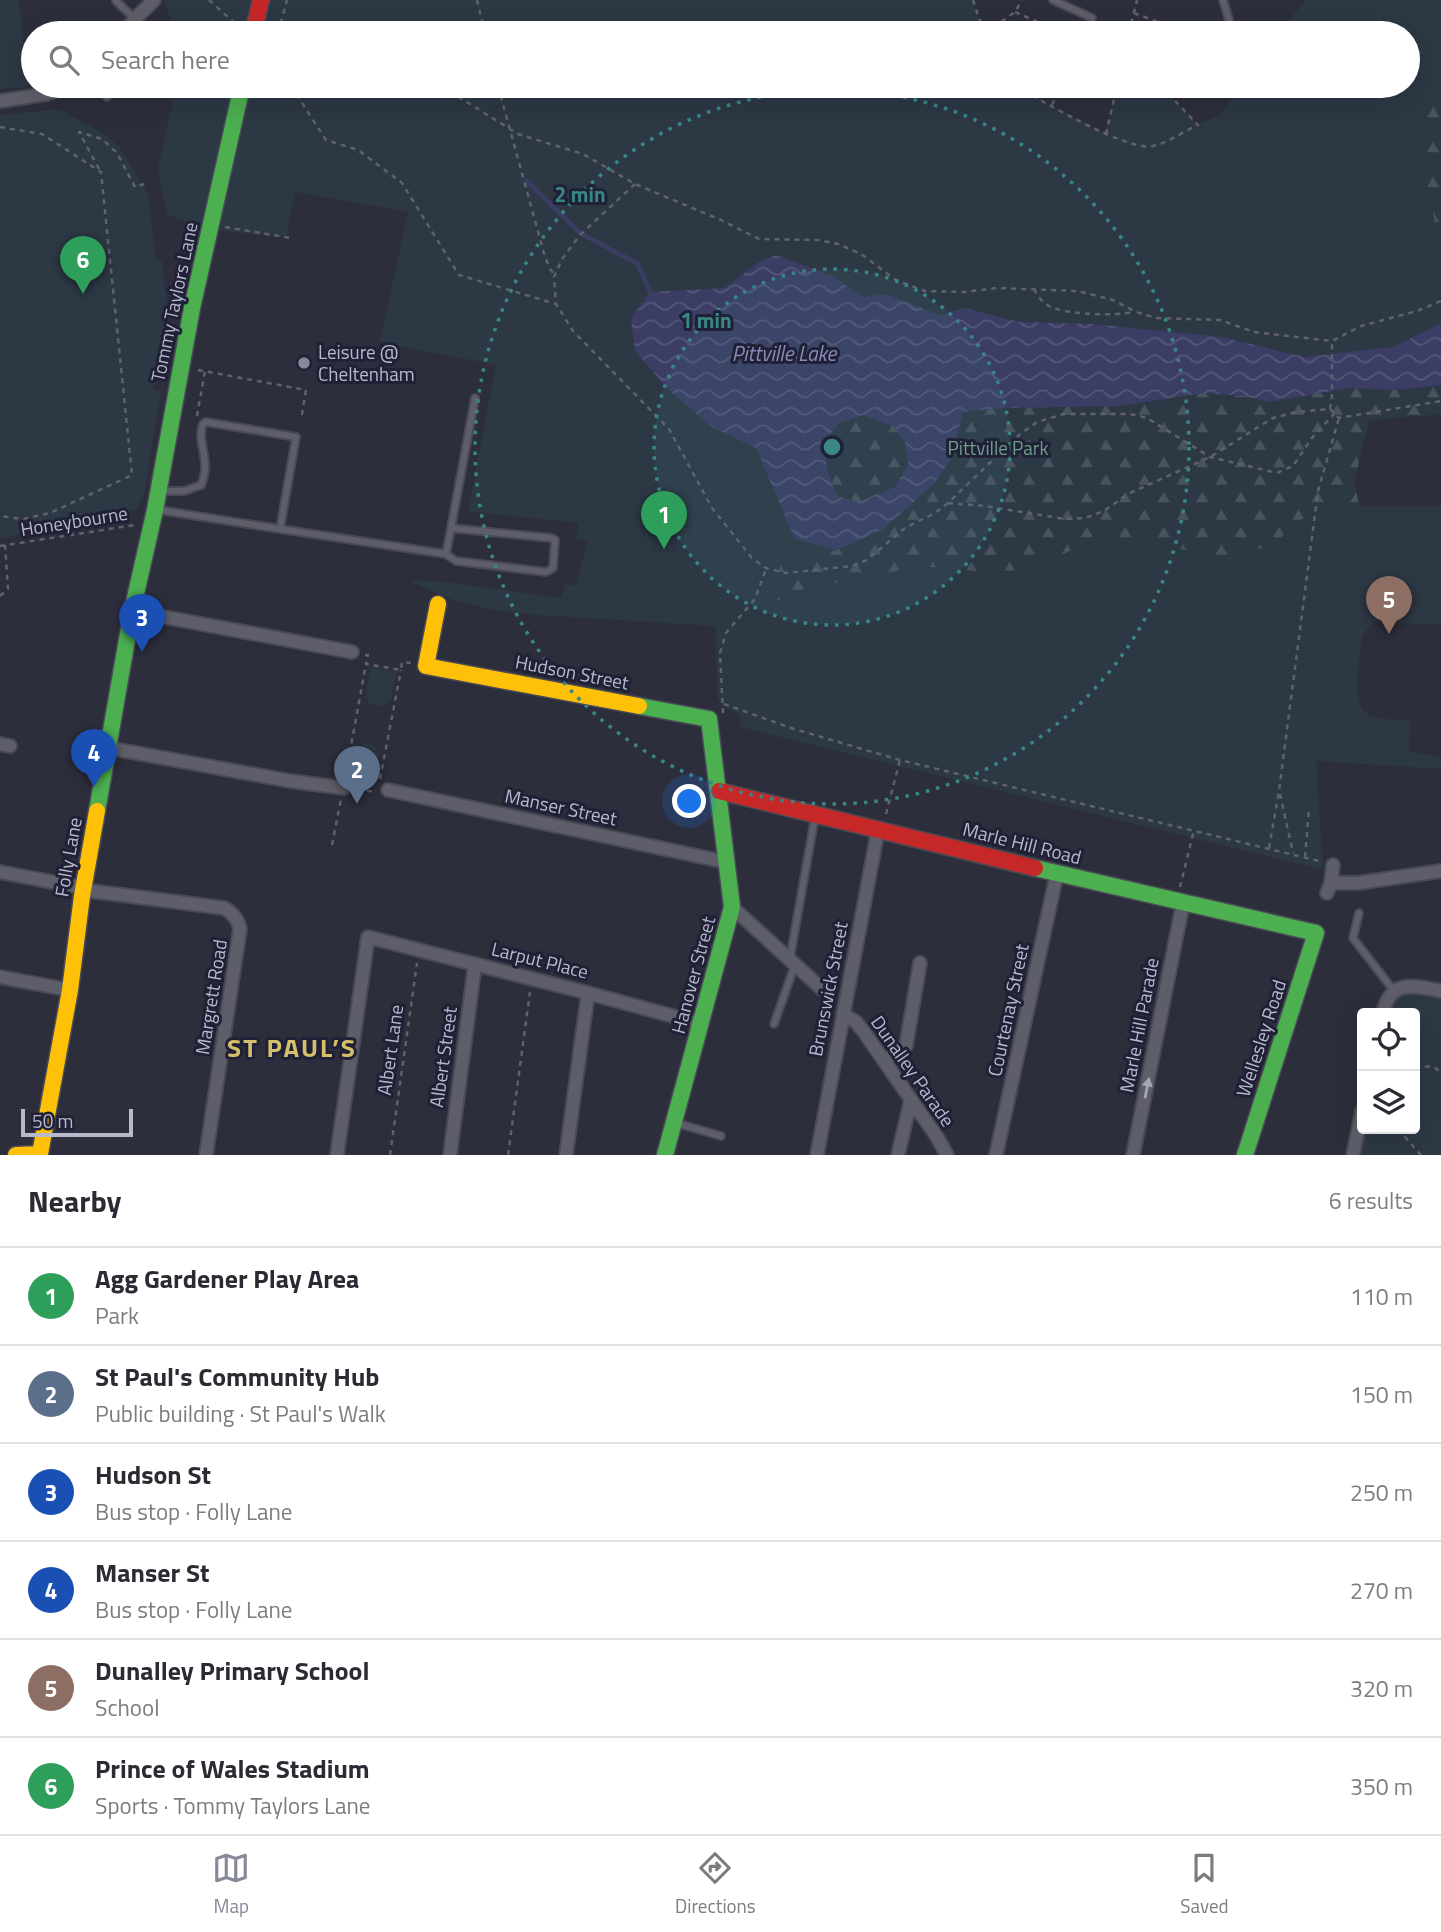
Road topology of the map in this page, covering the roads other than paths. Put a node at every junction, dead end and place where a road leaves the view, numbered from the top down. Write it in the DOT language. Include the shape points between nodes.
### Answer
graph roads {
  1 [pos="155,0"];
  2 [pos="261,0"];
  3 [pos="1053,0"];
  4 [pos="1223,0"];
  5 [pos="116,1"];
  6 [pos="1092,18"];
  7 [pos="135,19"];
  8 [pos="256,21"];
  9 [pos="1229,21"];
  10 [pos="24,98"];
  11 [pos="239,98"];
  12 [pos="0,101"];
  13 [pos="475,398"];
  14 [pos="158,491"];
  15 [pos="155,510"];
  16 [pos="151,527"];
  17 [pos="451,528"];
  18 [pos="280,529"];
  19 [pos="446,554"];
  20 [pos="438,604"];
  21 [pos="132,611"];
  22 [pos="352,652"];
  23 [pos="709,719"];
  24 [pos="108,748"];
  25 [pos="344,788"];
  26 [pos="388,790"];
  27 [pos="719,791"];
  28 [pos="815,814"];
  29 [pos="880,830"];
  30 [pos="726,862"];
  31 [pos="1328,864"];
  32 [pos="1441,871"];
  33 [pos="0,872"];
  34 [pos="1057,873"];
  35 [pos="84,889"];
  36 [pos="1183,903"];
  37 [pos="732,907"];
  38 [pos="1359,913"];
  39 [pos="1316,933"];
  40 [pos="792,962"];
  41 [pos="920,963"];
  42 [pos="475,964"];
  43 [pos="0,977"];
  44 [pos="822,989"];
  45 [pos="70,990"];
  46 [pos="1394,991"];
  47 [pos="1441,991"];
  48 [pos="588,993"];
  49 [pos="1384,1008"];
  50 [pos="843,1014"];
  51 [pos="702,1024"];
  52 [pos="774,1024"];
  53 [pos="884,1061"];
  54 [pos="911,1099"];
  55 [pos="674,1122"];
  56 [pos="1357,1134"];
  57 [pos="721,1136"];
  58 [pos="44,1154"];
  59 [pos="16,1155"];
  60 [pos="206,1155"];
  61 [pos="337,1155"];
  62 [pos="450,1155"];
  63 [pos="566,1155"];
  64 [pos="665,1155"];
  65 [pos="817,1155"];
  66 [pos="898,1155"];
  67 [pos="947,1155"];
  68 [pos="996,1155"];
  69 [pos="1133,1155"];
  70 [pos="1245,1155"];
  71 [pos="1353,1155"];
  1 -- 7 [label="street"];
  2 -- 8 [label="street"];
  3 -- 6 [label="lane"];
  4 -- 9 [label="lane"];
  5 -- 7 [label="lane"];
  10 -- 12 [label="street"];
  11 -- 14 [label="street, Tommy Taylors Lane" via="192,308"];
  13 -- 17 [label="lane"];
  14 -- 15 [label="street, Tommy Taylors Lane"];
  14 -- 18 [label="lane" via="184,491 201,485 206,458 200,432 206,422 296,438"];
  15 -- 16 [label="street, Tommy Taylors Lane"];
  15 -- 18 [label="lane"];
  16 -- 21 [label="street, Folly Lane"];
  17 -- 19 [label="lane"];
  17 -- 19 [label="lane" via="551,538 557,545 553,568 546,572 456,561"];
  18 -- 19 [label="lane"];
  20 -- 23 [label="street, Hudson Street" via="426,666"];
  21 -- 22 [label="street"];
  21 -- 24 [label="street, Folly Lane"];
  23 -- 27 [label="street, Hanover Street"];
  24 -- 25 [label="street"];
  24 -- 35 [label="street, Folly Lane"];
  26 -- 30 [label="street, Manser Street"];
  27 -- 28 [label="street, Marle Hill Road"];
  27 -- 30 [label="street, Hanover Street"];
  28 -- 29 [label="street, Marle Hill Road"];
  28 -- 40 [label="lane"];
  29 -- 34 [label="street, Marle Hill Road"];
  29 -- 50 [label="street, Brunswick Street"];
  30 -- 37 [label="street, Hanover Street"];
  31 -- 32 [label="street" via="1329,888"];
  33 -- 35 [label="street"];
  34 -- 36 [label="street, Marle Hill Road"];
  34 -- 68 [label="street, Courtenay Street"];
  35 -- 45 [label="street, Folly Lane"];
  35 -- 60 [label="street, Margrett Road" via="224,908 238,922"];
  36 -- 39 [label="street, Marle Hill Road"];
  69 -- 36 [label="street, Marle Hill Parade, one-way"];
  37 -- 40 [label="street"];
  37 -- 51 [label="street, Hanover Street"];
  38 -- 46 [label="lane" via="1353,938"];
  39 -- 70 [label="street, Wellesley Road"];
  40 -- 44 [label="street"];
  40 -- 52 [label="lane"];
  41 -- 53 [label="street" via="906,1046"];
  42 -- 48 [label="street, Larput Place"];
  42 -- 61 [label="street, Larput Place" via="368,937"];
  42 -- 62 [label="street, Albert Street"];
  43 -- 45 [label="street"];
  45 -- 58 [label="street, Folly Lane"];
  46 -- 47 [label="street" via="1411,986"];
  46 -- 49 [label="street"];
  48 -- 51 [label="street, Larput Place"];
  48 -- 63 [label="street"];
  50 -- 53 [label="street, Dunalley Parade" via="856,1022"];
  50 -- 65 [label="street, Brunswick Street"];
  51 -- 55 [label="street, Hanover Street"];
  53 -- 54 [label="street, Dunalley Parade"];
  54 -- 66 [label="street"];
  54 -- 67 [label="street, Dunalley Parade"];
  55 -- 57 [label="lane"];
  55 -- 64 [label="street, Hanover Street"];
  56 -- 71 [label="street"];
  58 -- 59 [label="street"];
}
